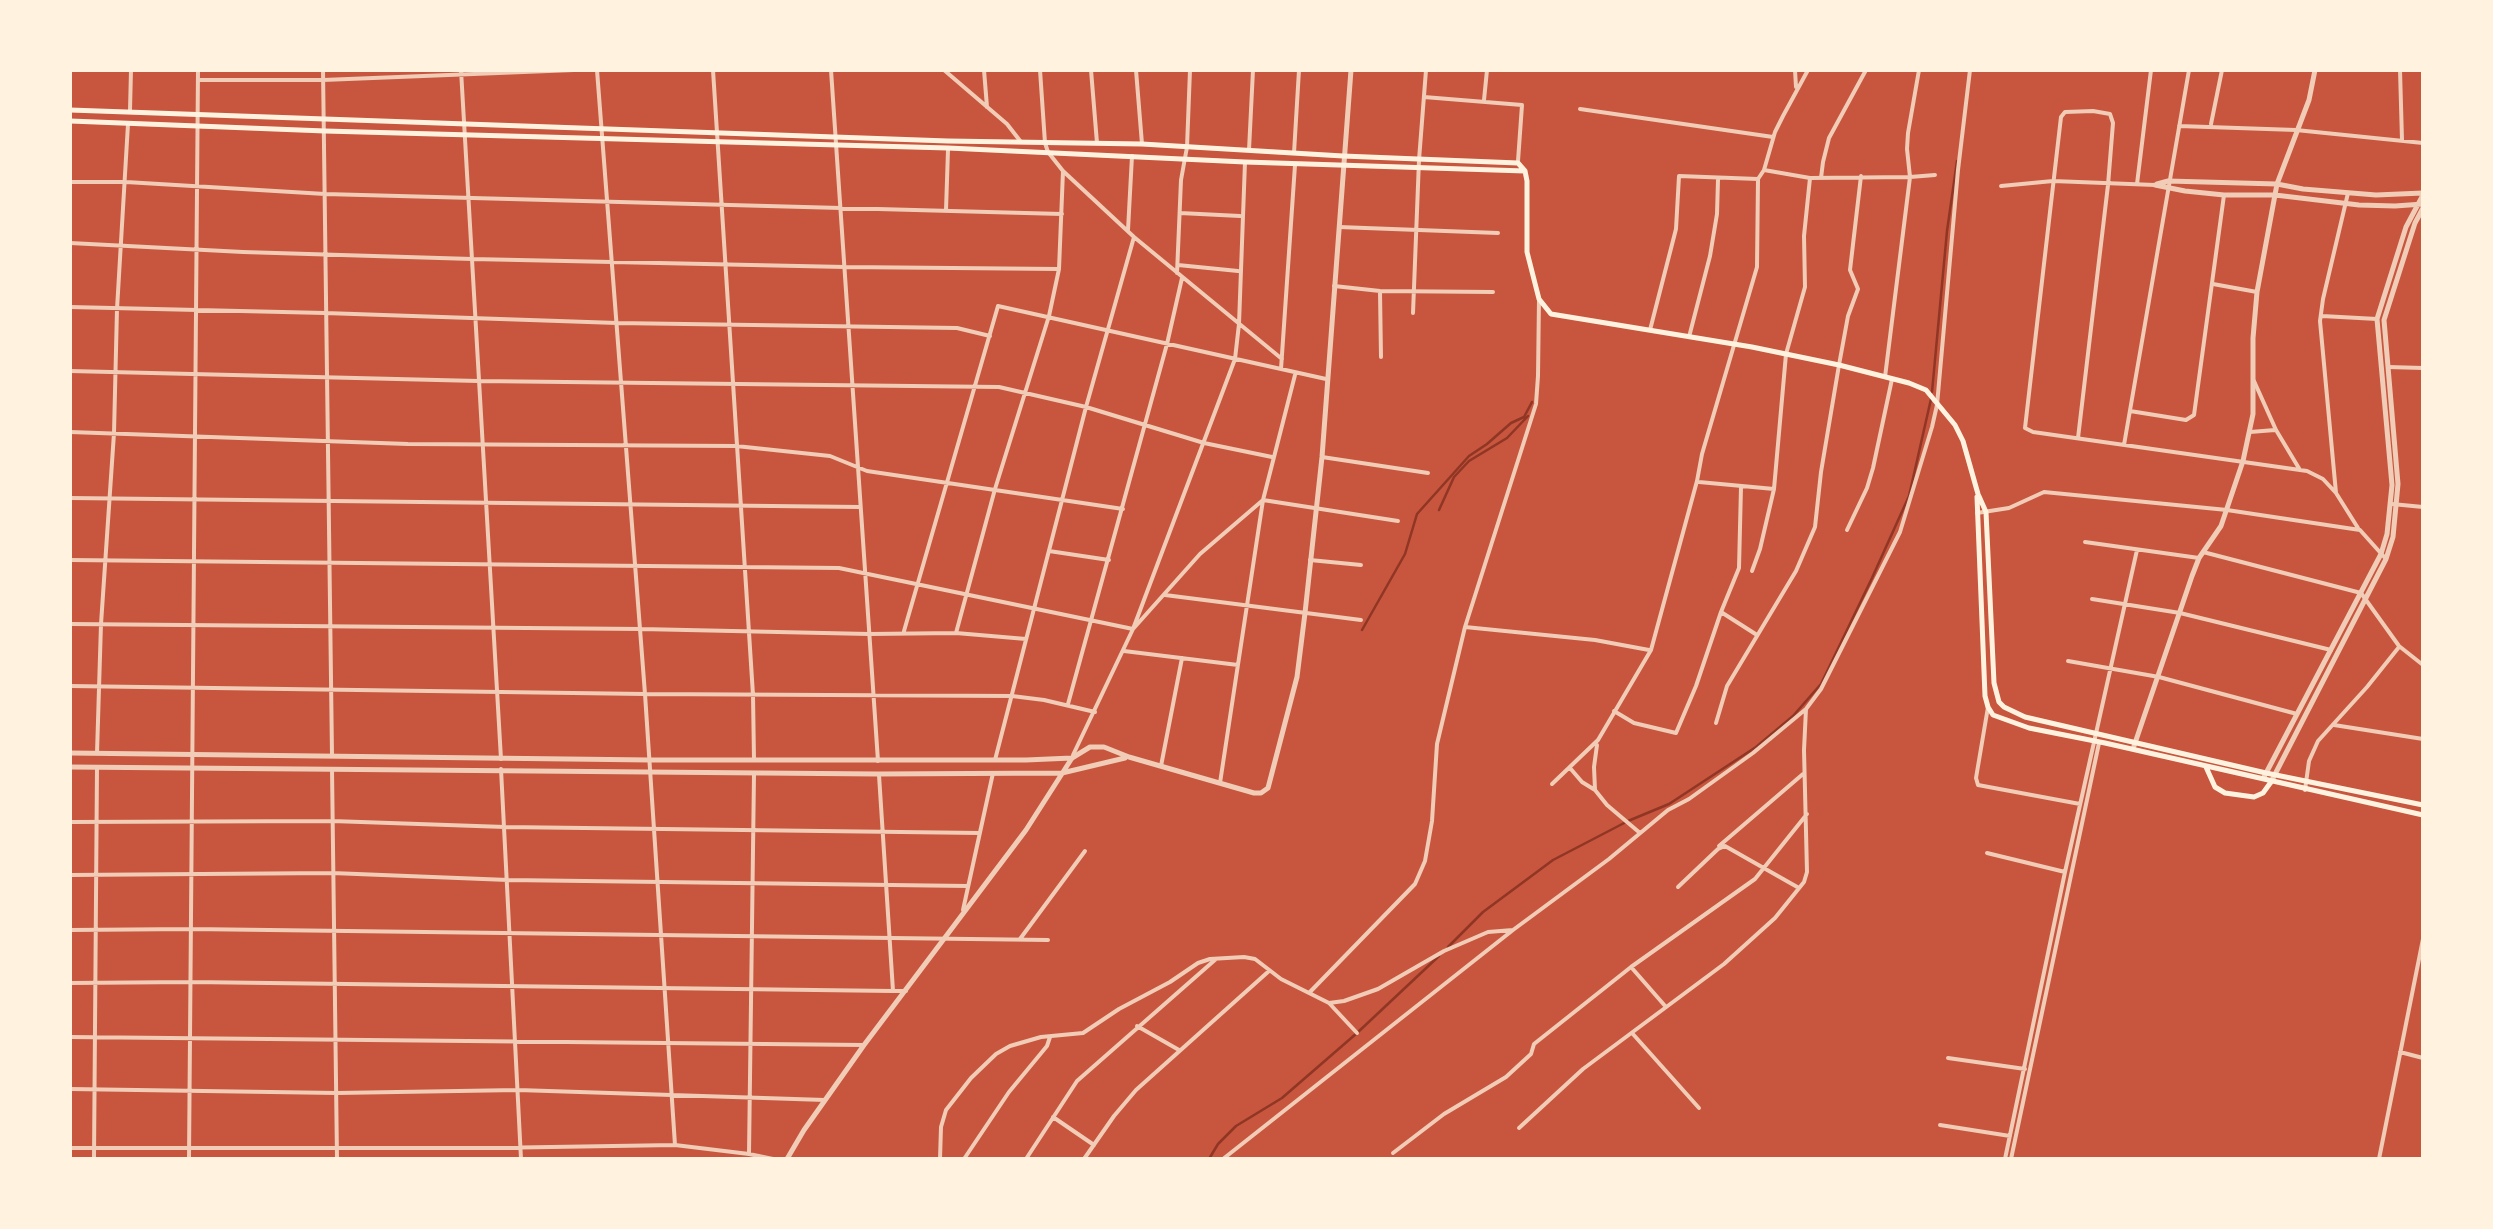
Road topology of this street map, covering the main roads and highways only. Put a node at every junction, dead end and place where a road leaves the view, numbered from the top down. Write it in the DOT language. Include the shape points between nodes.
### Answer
graph roads {
  1 [pos="70,110"];
  2 [pos="70,121"];
  3 [pos="836,141"];
  4 [pos="1520,168"];
  5 [pos="1978,494"];
  6 [pos="2206,767"];
  7 [pos="2264,777"];
  8 [pos="2273,778"];
  9 [pos="2305,786"];
  10 [pos="2423,805"];
  11 [pos="2423,815"];
  1 -- 3 [label="main road"];
  2 -- 3 [label="main road"];
  3 -- 4 [label="main road"];
  3 -- 4 [label="main road" via="1097,142"];
  4 -- 5 [label="main road" via="1527,181 1527,252 1546,310 1786,354 1917,386 1954,424"];
  5 -- 6 [label="main road" via="1984,684 1993,715"];
  5 -- 7 [label="main road" via="1986,512 1994,682 2004,708"];
  6 -- 7 [label="main road"];
  6 -- 8 [label="main road" via="2214,787 2225,793 2254,797"];
  7 -- 8 [label="main road"];
  8 -- 9 [label="main road"];
  9 -- 10 [label="main road"];
  9 -- 11 [label="main road"];
}
